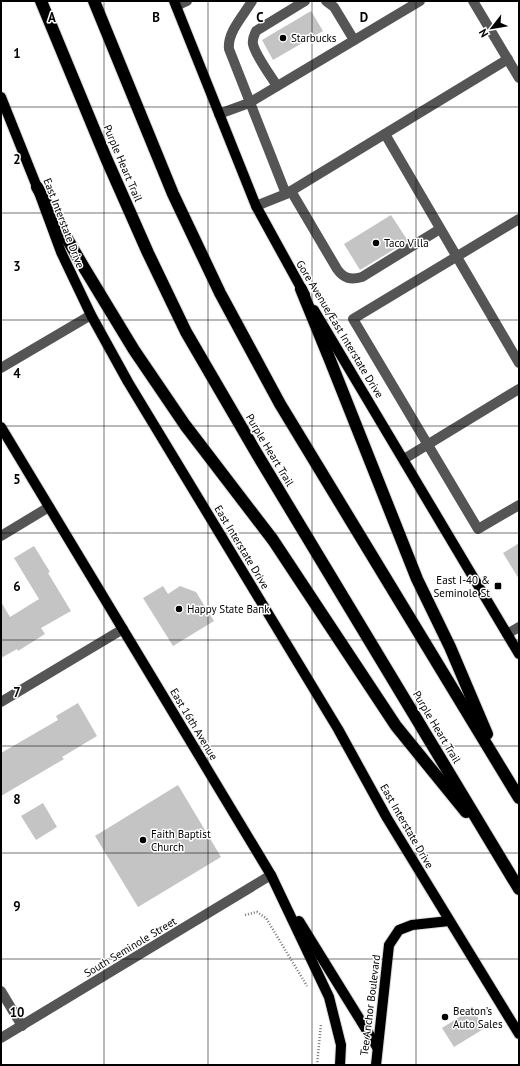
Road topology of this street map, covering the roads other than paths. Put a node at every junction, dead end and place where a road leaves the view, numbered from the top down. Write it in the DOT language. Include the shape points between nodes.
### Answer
graph roads {
  1 [pos="41,1"];
  2 [pos="94,1"];
  3 [pos="188,1"];
  4 [pos="252,1"];
  5 [pos="305,1"];
  6 [pos="326,1"];
  7 [pos="420,1"];
  8 [pos="473,1"];
  9 [pos="175,3"];
  10 [pos="354,40"];
  11 [pos="508,59"];
  12 [pos="519,78"];
  13 [pos="277,86"];
  14 [pos="1,97"];
  15 [pos="250,103"];
  16 [pos="3,108"];
  17 [pos="219,114"];
  18 [pos="385,134"];
  19 [pos="37,187"];
  20 [pos="289,192"];
  21 [pos="256,206"];
  22 [pos="519,219"];
  23 [pos="440,229"];
  24 [pos="456,256"];
  25 [pos="301,289"];
  26 [pos="91,315"];
  27 [pos="519,363"];
  28 [pos="1,368"];
  29 [pos="519,389"];
  30 [pos="1,427"];
  31 [pos="427,445"];
  32 [pos="404,459"];
  33 [pos="519,505"];
  34 [pos="49,507"];
  35 [pos="1,536"];
  36 [pos="519,627"];
  37 [pos="123,629"];
  38 [pos="507,634"];
  39 [pos="519,654"];
  40 [pos="1,702"];
  41 [pos="504,774"];
  42 [pos="519,798"];
  43 [pos="492,843"];
  44 [pos="271,876"];
  45 [pos="519,889"];
  46 [pos="449,921"];
  47 [pos="1,992"];
  48 [pos="22,1026"];
  49 [pos="519,1034"];
  50 [pos="1,1038"];
  51 [pos="377,1047"];
  52 [pos="340,1065"];
  53 [pos="376,1065"];
  1 -- 43 [label="highway, Purple Heart Trail" via="106,158 186,332"];
  2 -- 41 [label="highway" via="173,194 220,293 280,404"];
  3 -- 9 [label="street"];
  4 -- 15 [label="street" via="228,41"];
  5 -- 13 [label="street" via="262,27 253,37 256,52"];
  6 -- 10 [label="street" via="334,7"];
  7 -- 10 [label="street"];
  8 -- 11 [label="street"];
  9 -- 17 [label="main road, Gore Avenue/East Interstate Drive"];
  10 -- 13 [label="street"];
  11 -- 12 [label="street"];
  11 -- 18 [label="street"];
  13 -- 15 [label="street"];
  14 -- 16 [label="main road, East Interstate Drive"];
  15 -- 17 [label="street"];
  15 -- 20 [label="street"];
  16 -- 19 [label="main road, East Interstate Drive"];
  17 -- 21 [label="main road, Gore Avenue/East Interstate Drive"];
  18 -- 20 [label="street"];
  18 -- 23 [label="street"];
  19 -- 26 [label="main road, East Interstate Drive" via="61,252"];
  19 -- 43 [label="highway" via="134,350 185,425 273,540 396,726"];
  20 -- 21 [label="street"];
  20 -- 23 [label="street" via="337,269 342,276 349,279 362,277"];
  21 -- 25 [label="main road, Gore Avenue/East Interstate Drive"];
  22 -- 24 [label="street"];
  23 -- 24 [label="street"];
  24 -- 27 [label="street"];
  24 -- 31 [label="street" via="353,319"];
  25 -- 32 [label="main road, Gore Avenue/East Interstate Drive"];
  25 -- 41 [label="highway" via="417,579 450,647"];
  26 -- 28 [label="street"];
  26 -- 46 [label="main road, East Interstate Drive" via="128,382 334,723"];
  29 -- 31 [label="street"];
  30 -- 34 [label="main road, East 16th Avenue"];
  31 -- 32 [label="street"];
  31 -- 33 [label="street" via="478,529"];
  32 -- 38 [label="main road, Gore Avenue/East Interstate Drive"];
  34 -- 35 [label="street"];
  34 -- 37 [label="main road, East 16th Avenue"];
  36 -- 38 [label="street"];
  37 -- 40 [label="street"];
  37 -- 44 [label="main road, East 16th Avenue"];
  38 -- 39 [label="main road, Gore Avenue/East Interstate Drive"];
  41 -- 42 [label="highway"];
  43 -- 45 [label="highway, Purple Heart Trail"];
  44 -- 48 [label="street, South Seminole Street"];
  44 -- 51 [label="main road"];
  44 -- 52 [label="main road, East 16th Avenue" via="329,997 341,1045"];
  46 -- 49 [label="main road, East Interstate Drive"];
  46 -- 51 [label="main road, Tee Anchor Boulevard" via="412,925 399,930 389,945"];
  47 -- 48 [label="street"];
  48 -- 50 [label="street, South Seminole Street"];
  51 -- 53 [label="main road, Tee Anchor Boulevard"];
}
